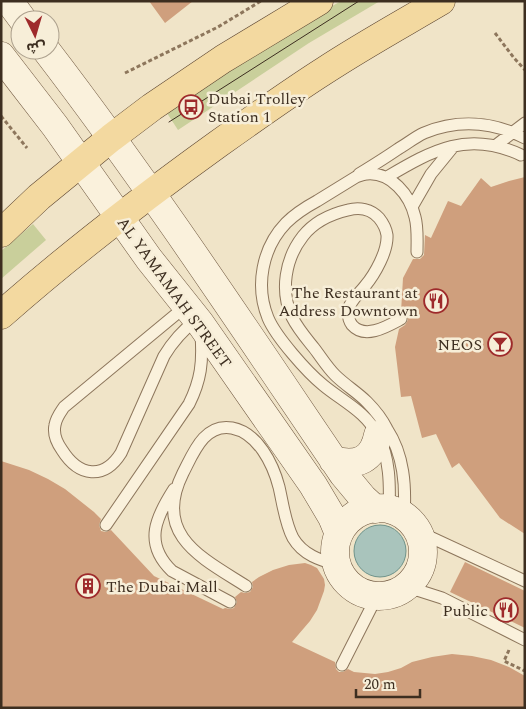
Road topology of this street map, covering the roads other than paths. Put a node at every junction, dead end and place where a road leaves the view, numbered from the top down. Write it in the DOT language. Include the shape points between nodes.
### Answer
graph roads {
  1 [pos="319,1"];
  2 [pos="441,1"];
  3 [pos="1,56"];
  4 [pos="54,60"];
  5 [pos="525,123"];
  6 [pos="513,132"];
  7 [pos="111,138"];
  8 [pos="525,138"];
  9 [pos="455,145"];
  10 [pos="495,146"];
  11 [pos="521,155"];
  12 [pos="82,163"];
  13 [pos="356,177"];
  14 [pos="387,178"];
  15 [pos="150,193"];
  16 [pos="412,208"];
  17 [pos="119,217"];
  18 [pos="1,233"];
  19 [pos="417,252"];
  20 [pos="1,315"];
  21 [pos="194,316"];
  22 [pos="401,319"];
  23 [pos="378,435"];
  24 [pos="333,460"];
  25 [pos="180,480"];
  26 [pos="396,516"];
  27 [pos="106,525"];
  28 [pos="339,534"];
  29 [pos="337,565"];
  30 [pos="525,581"];
  31 [pos="246,586"];
  32 [pos="404,589"];
  33 [pos="378,596"];
  34 [pos="230,602"];
  35 [pos="520,638"];
  36 [pos="342,666"];
  1 -- 7 [label="main road" via="224,59"];
  2 -- 15 [label="main road" via="324,71"];
  3 -- 12 [label="street, AL YAMAMAH STREET"];
  4 -- 7 [label="street, AL YAMAMAH STREET"];
  5 -- 6 [label="lane"];
  6 -- 8 [label="lane"];
  6 -- 10 [label="lane"];
  6 -- 13 [label="lane" via="475,124 436,129 412,140"];
  7 -- 12 [label="main road"];
  7 -- 15 [label="street, AL YAMAMAH STREET"];
  9 -- 10 [label="lane"];
  9 -- 14 [label="lane" via="408,165"];
  9 -- 16 [label="lane" via="431,174"];
  10 -- 11 [label="lane"];
  12 -- 17 [label="street, AL YAMAMAH STREET"];
  12 -- 18 [label="main road"];
  13 -- 14 [label="lane" via="376,174"];
  13 -- 23 [label="lane" via="286,223 267,252 261,286 269,319 278,334 310,373 359,412"];
  14 -- 16 [label="lane" via="397,185"];
  15 -- 17 [label="main road"];
  15 -- 24 [label="street, AL YAMAMAH STREET"];
  16 -- 19 [label="lane"];
  17 -- 20 [label="main road"];
  17 -- 21 [label="street, AL YAMAMAH STREET"];
  21 -- 21 [label="lane" via="64,407 58,415 54,434 67,458 75,465 91,472 100,471 116,461 164,356"];
  21 -- 27 [label="lane" via="202,362 196,391"];
  21 -- 28 [label="street, AL YAMAMAH STREET" via="313,485"];
  22 -- 26 [label="lane" via="380,329 365,331 352,325 349,318 351,304 374,274 385,246 384,224 376,215 366,209 354,209 314,224 289,260 285,289 287,303 305,337 334,374 366,401 389,430 402,463 405,481 405,498"];
  23 -- 24 [label="street" via="371,454 363,460 354,463"];
  23 -- 26 [label="lane"];
  24 -- 26 [label="street, AL YAMAMAH STREET" via="352,487"];
  25 -- 29 [label="lane" via="206,436 216,429 241,430 259,446 273,471 294,540 315,558"];
  25 -- 31 [label="lane" via="173,509 182,538 202,559"];
  25 -- 34 [label="lane" via="162,507 156,523 158,554 172,571"];
  26 -- 28 [label="street" via="360,513"];
  26 -- 30 [label="lane"];
  26 -- 32 [label="street" via="423,546 422,562 416,577"];
  28 -- 29 [label="street" via="335,550"];
  29 -- 33 [label="street" via="352,587 364,594"];
  32 -- 33 [label="street"];
  32 -- 35 [label="lane" via="442,598"];
  33 -- 36 [label="lane"];
}
